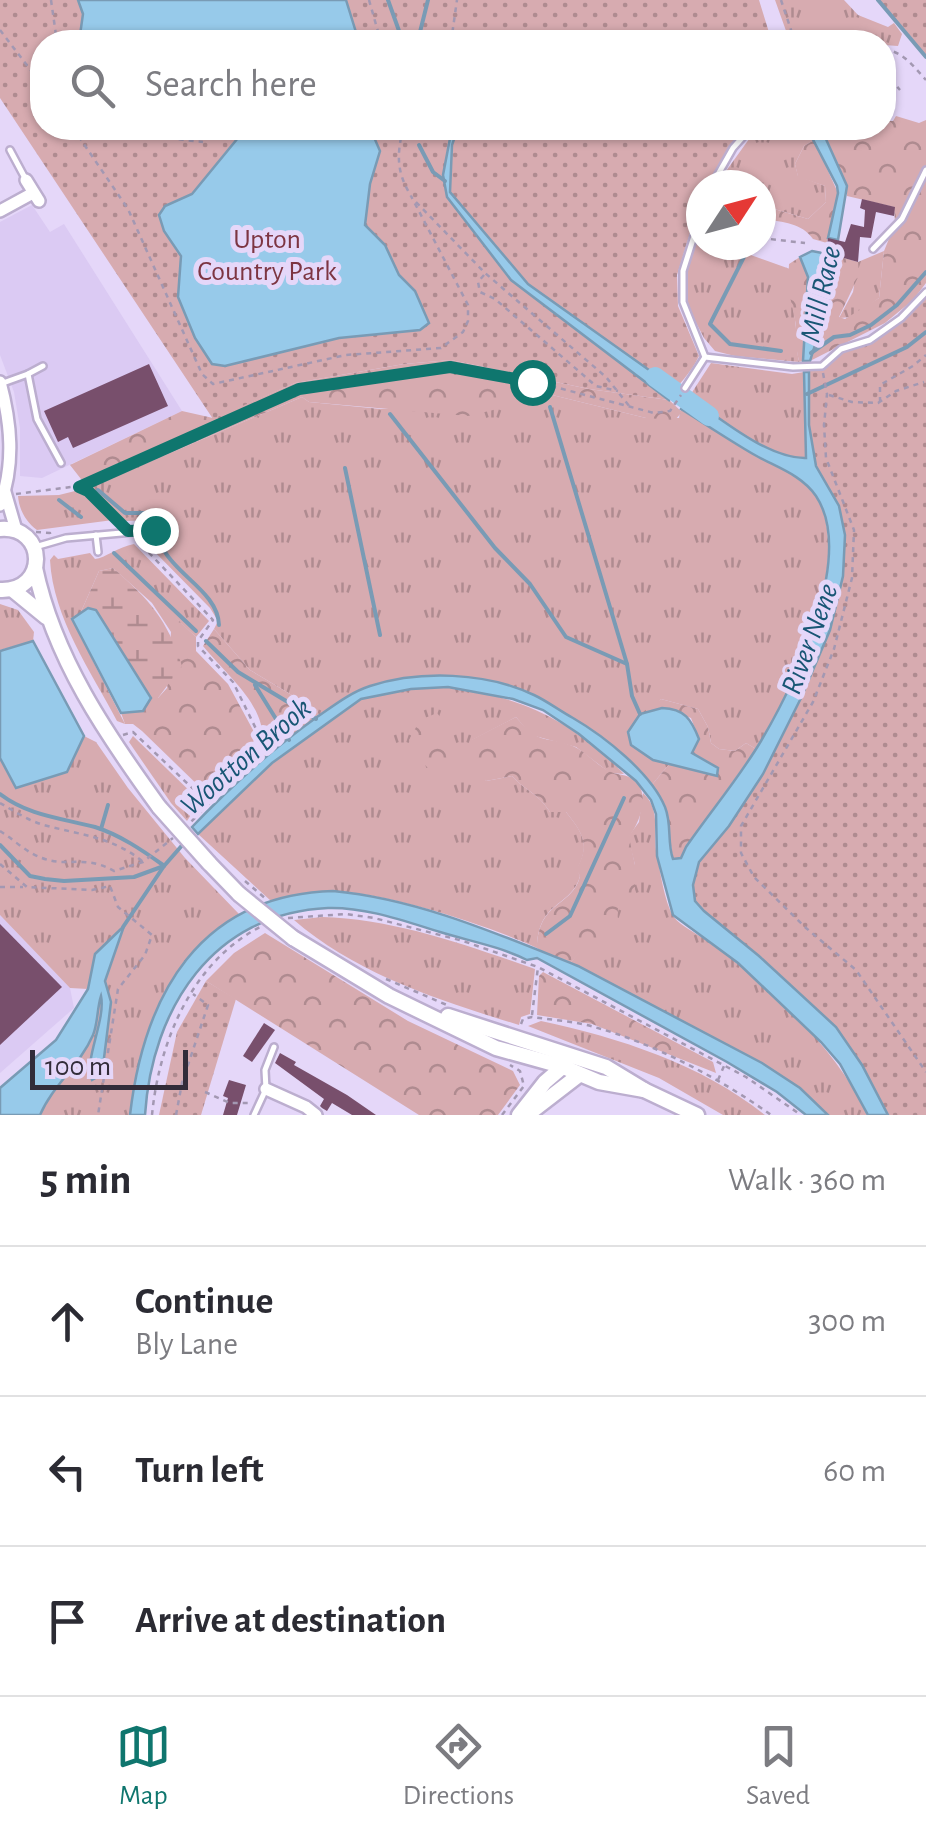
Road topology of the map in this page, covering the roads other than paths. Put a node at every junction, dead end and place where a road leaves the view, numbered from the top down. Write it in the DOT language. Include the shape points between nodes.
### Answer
graph roads {
  1 [pos="740,140"];
  2 [pos="10,150"];
  3 [pos="721,170"];
  4 [pos="926,170"];
  5 [pos="26,180"];
  6 [pos="0,212"];
  7 [pos="873,249"];
  8 [pos="686,260"];
  9 [pos="926,292"];
  10 [pos="705,357"];
  11 [pos="43,366"];
  12 [pos="28,374"];
  13 [pos="0,383"];
  14 [pos="685,388"];
  15 [pos="4,417"];
  16 [pos="61,463"];
  17 [pos="2,499"];
  18 [pos="14,528"];
  19 [pos="155,530"];
  20 [pos="96,535"];
  21 [pos="34,547"];
  22 [pos="98,552"];
  23 [pos="35,568"];
  24 [pos="6,590"];
  25 [pos="47,617"];
  26 [pos="390,996"];
  27 [pos="274,1046"];
  28 [pos="579,1057"];
  29 [pos="515,1060"];
  30 [pos="562,1066"];
  31 [pos="579,1074"];
  32 [pos="644,1090"];
  33 [pos="262,1095"];
  34 [pos="532,1097"];
  35 [pos="254,1115"];
  36 [pos="316,1115"];
  37 [pos="523,1115"];
  38 [pos="697,1115"];
  1 -- 3 [label="lane"];
  2 -- 5 [label="lane"];
  4 -- 7 [label="lane" via="902,219"];
  5 -- 6 [label="street" via="36,197"];
  8 -- 10 [label="lane" via="683,302"];
  9 -- 10 [label="lane" via="901,318 822,366"];
  10 -- 14 [label="lane"];
  11 -- 12 [label="lane"];
  12 -- 13 [label="lane"];
  12 -- 16 [label="lane" via="37,419"];
  13 -- 15 [label="street"];
  15 -- 17 [label="street" via="11,456"];
  17 -- 18 [label="street"];
  18 -- 21 [label="street"];
  19 -- 20 [label="lane"];
  20 -- 21 [label="lane"];
  20 -- 22 [label="lane"];
  21 -- 23 [label="street"];
  23 -- 24 [label="street" via="22,586"];
  23 -- 25 [label="street"];
  24 -- 25 [label="street"];
  25 -- 26 [label="street, bridge" via="94,714 159,807 240,894 293,938"];
  26 -- 28 [label="street"];
  26 -- 29 [label="street"];
  27 -- 33 [label="lane"];
  28 -- 30 [label="street"];
  28 -- 32 [label="street"];
  29 -- 30 [label="street"];
  29 -- 34 [label="street" via="534,1078"];
  30 -- 31 [label="street"];
  30 -- 34 [label="street"];
  31 -- 32 [label="street"];
  31 -- 37 [label="street"];
  32 -- 38 [label="street"];
  33 -- 35 [label="lane"];
  33 -- 36 [label="street"];
  34 -- 37 [label="street"];
}
